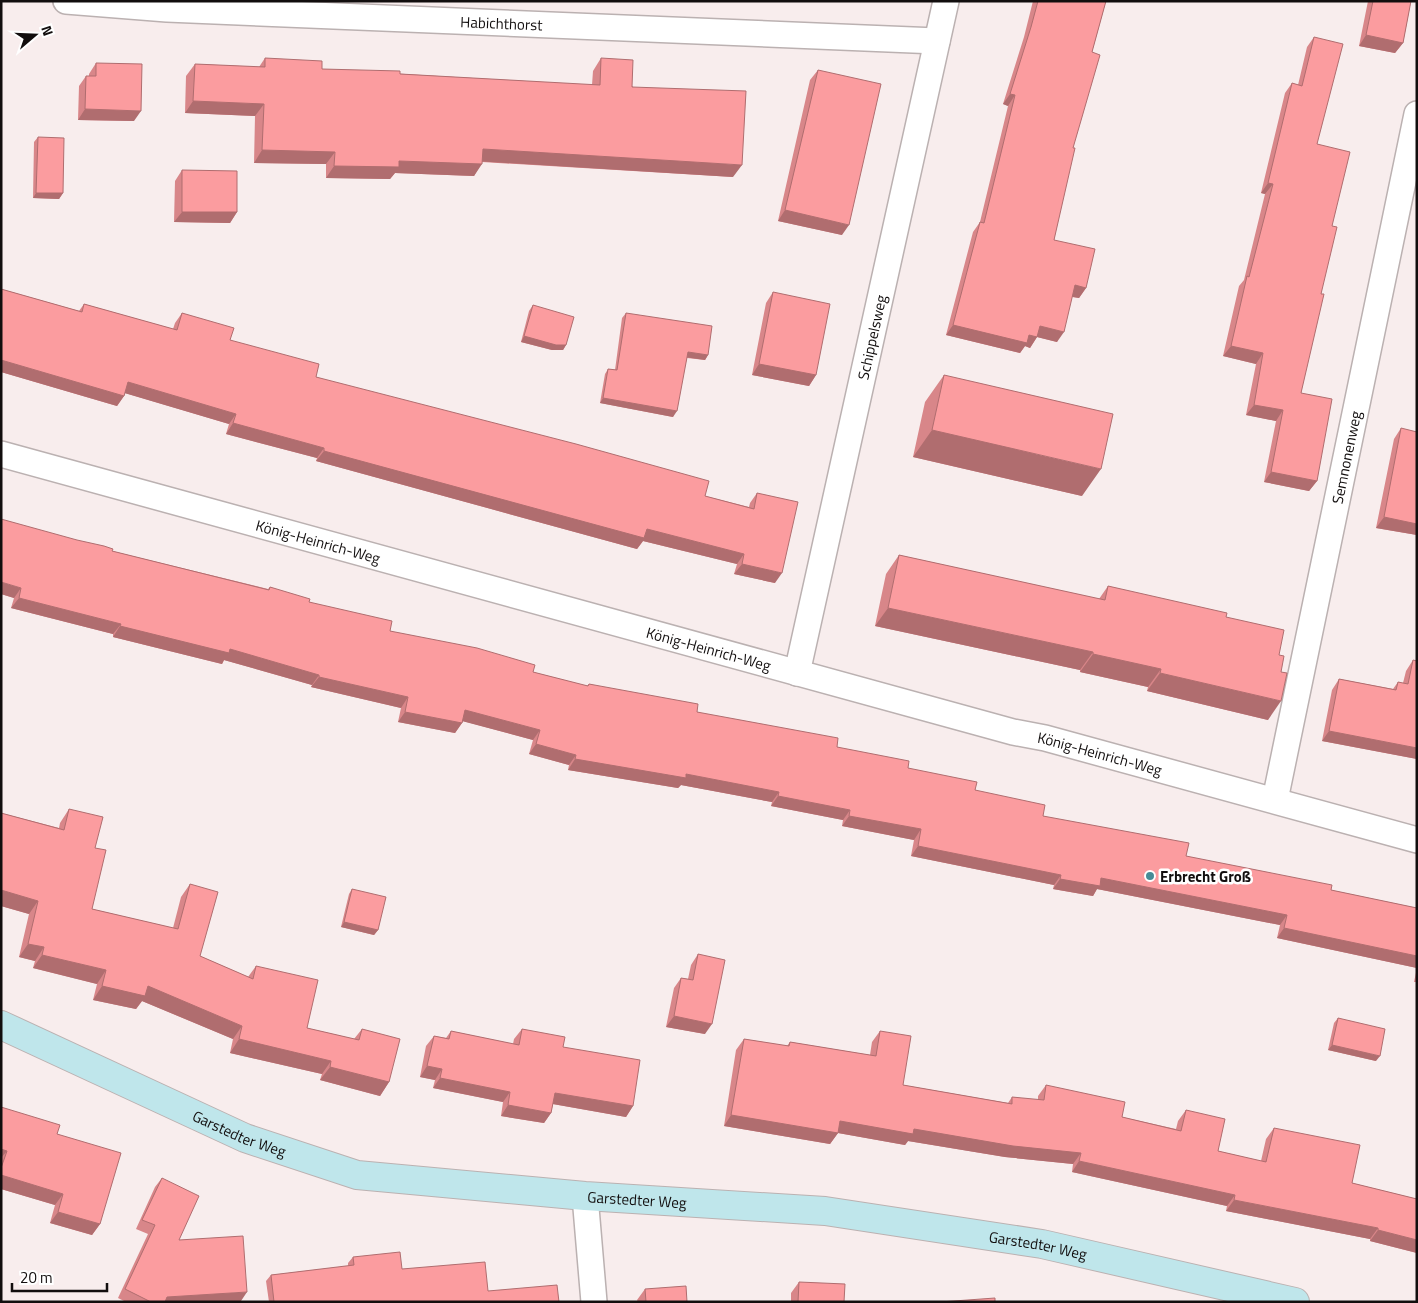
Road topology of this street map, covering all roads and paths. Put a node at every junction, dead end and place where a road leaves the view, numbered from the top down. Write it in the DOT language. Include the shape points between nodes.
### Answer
graph roads {
  1 [pos="66,1"];
  2 [pos="946,1"];
  3 [pos="937,41"];
  4 [pos="1417,114"];
  5 [pos="1,454"];
  6 [pos="797,673"];
  7 [pos="1275,800"];
  8 [pos="1417,840"];
  9 [pos="1,1025"];
  10 [pos="584,1196"];
  11 [pos="594,1302"];
  12 [pos="1295,1302"];
  1 -- 3 [label="street, Habichthorst" via="167,9"];
  2 -- 3 [label="street, Schippelsweg"];
  3 -- 6 [label="street, Schippelsweg"];
  4 -- 7 [label="street, Semnonenweg"];
  5 -- 6 [label="street, König-Heinrich-Weg"];
  6 -- 7 [label="street, König-Heinrich-Weg"];
  7 -- 8 [label="street, König-Heinrich-Weg"];
  9 -- 10 [label="main road, Garstedter Weg" via="245,1138 357,1175"];
  10 -- 11 [label="street"];
  10 -- 12 [label="main road, Garstedter Weg" via="825,1211 1042,1244"];
}
